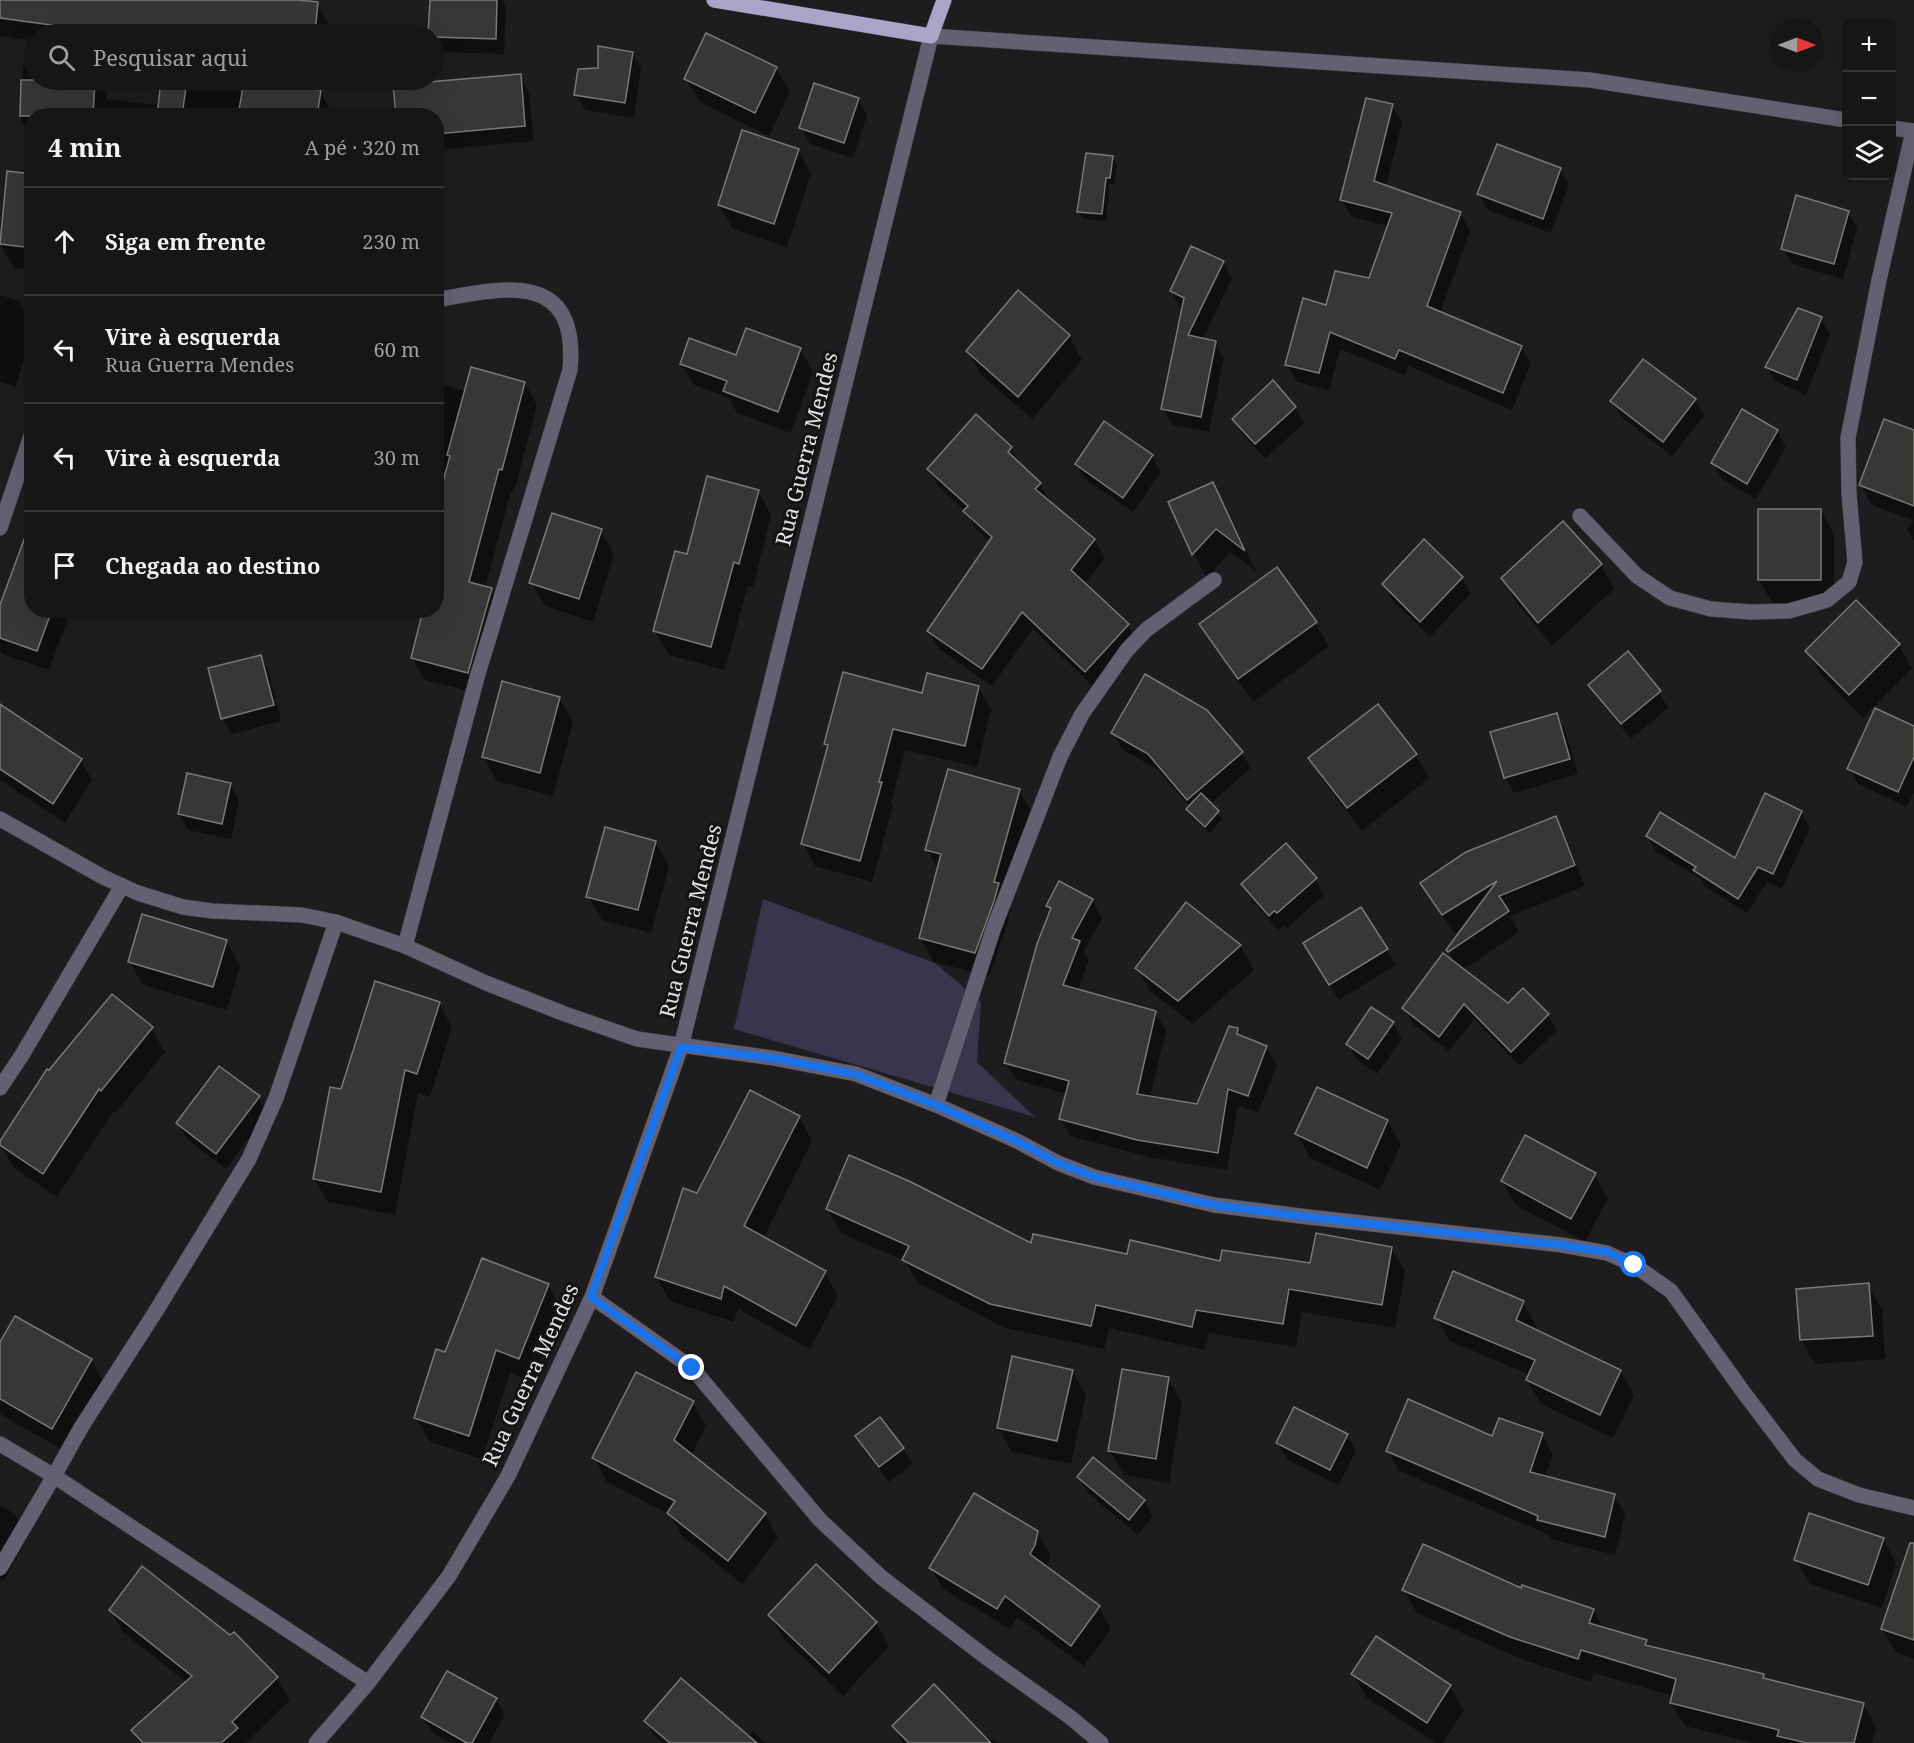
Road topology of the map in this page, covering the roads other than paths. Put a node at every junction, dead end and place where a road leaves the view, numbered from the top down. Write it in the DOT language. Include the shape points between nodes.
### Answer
graph roads {
  1 [pos="714,0"];
  2 [pos="944,0"];
  3 [pos="931,36"];
  4 [pos="1842,119"];
  5 [pos="1896,129"];
  6 [pos="1913,131"];
  7 [pos="444,299"];
  8 [pos="24,468"];
  9 [pos="1580,516"];
  10 [pos="0,528"];
  11 [pos="1214,580"];
  12 [pos="0,819"];
  13 [pos="122,886"];
  14 [pos="336,922"];
  15 [pos="405,946"];
  16 [pos="681,1047"];
  17 [pos="0,1088"];
  18 [pos="936,1105"];
  19 [pos="591,1297"];
  20 [pos="0,1444"];
  21 [pos="54,1476"];
  22 [pos="1914,1508"];
  23 [pos="0,1568"];
  24 [pos="368,1683"];
  25 [pos="316,1743"];
  26 [pos="1101,1743"];
  1 -- 3 [label="main road"];
  2 -- 3 [label="main road"];
  3 -- 4 [label="street" via="1590,80"];
  3 -- 16 [label="street, Rua Guerra Mendes"];
  5 -- 6 [label="street"];
  6 -- 9 [label="street" via="1848,438 1855,562 1849,582 1827,600 1789,610 1711,609 1670,598 1637,576"];
  7 -- 15 [label="street" via="498,289 534,293 562,312 572,348 570,369 475,684"];
  8 -- 10 [label="street"];
  11 -- 18 [label="street" via="1146,630 1082,714 1060,757 993,930"];
  12 -- 13 [label="street"];
  13 -- 14 [label="street" via="193,908 302,915"];
  13 -- 17 [label="street"];
  14 -- 15 [label="street"];
  14 -- 21 [label="street" via="276,1098 249,1159"];
  15 -- 16 [label="street" via="564,1014 637,1039"];
  16 -- 18 [label="street" via="773,1058 855,1074"];
  16 -- 19 [label="street, Rua Guerra Mendes"];
  18 -- 22 [label="street" via="1095,1177 1214,1205 1607,1252 1671,1291 1790,1453 1818,1479 1859,1496"];
  19 -- 24 [label="street, Rua Guerra Mendes" via="508,1476 449,1576"];
  19 -- 26 [label="street" via="692,1368 820,1520 881,1577"];
  20 -- 21 [label="street"];
  21 -- 23 [label="street"];
  21 -- 24 [label="street"];
  24 -- 25 [label="street, Rua Guerra Mendes"];
}
